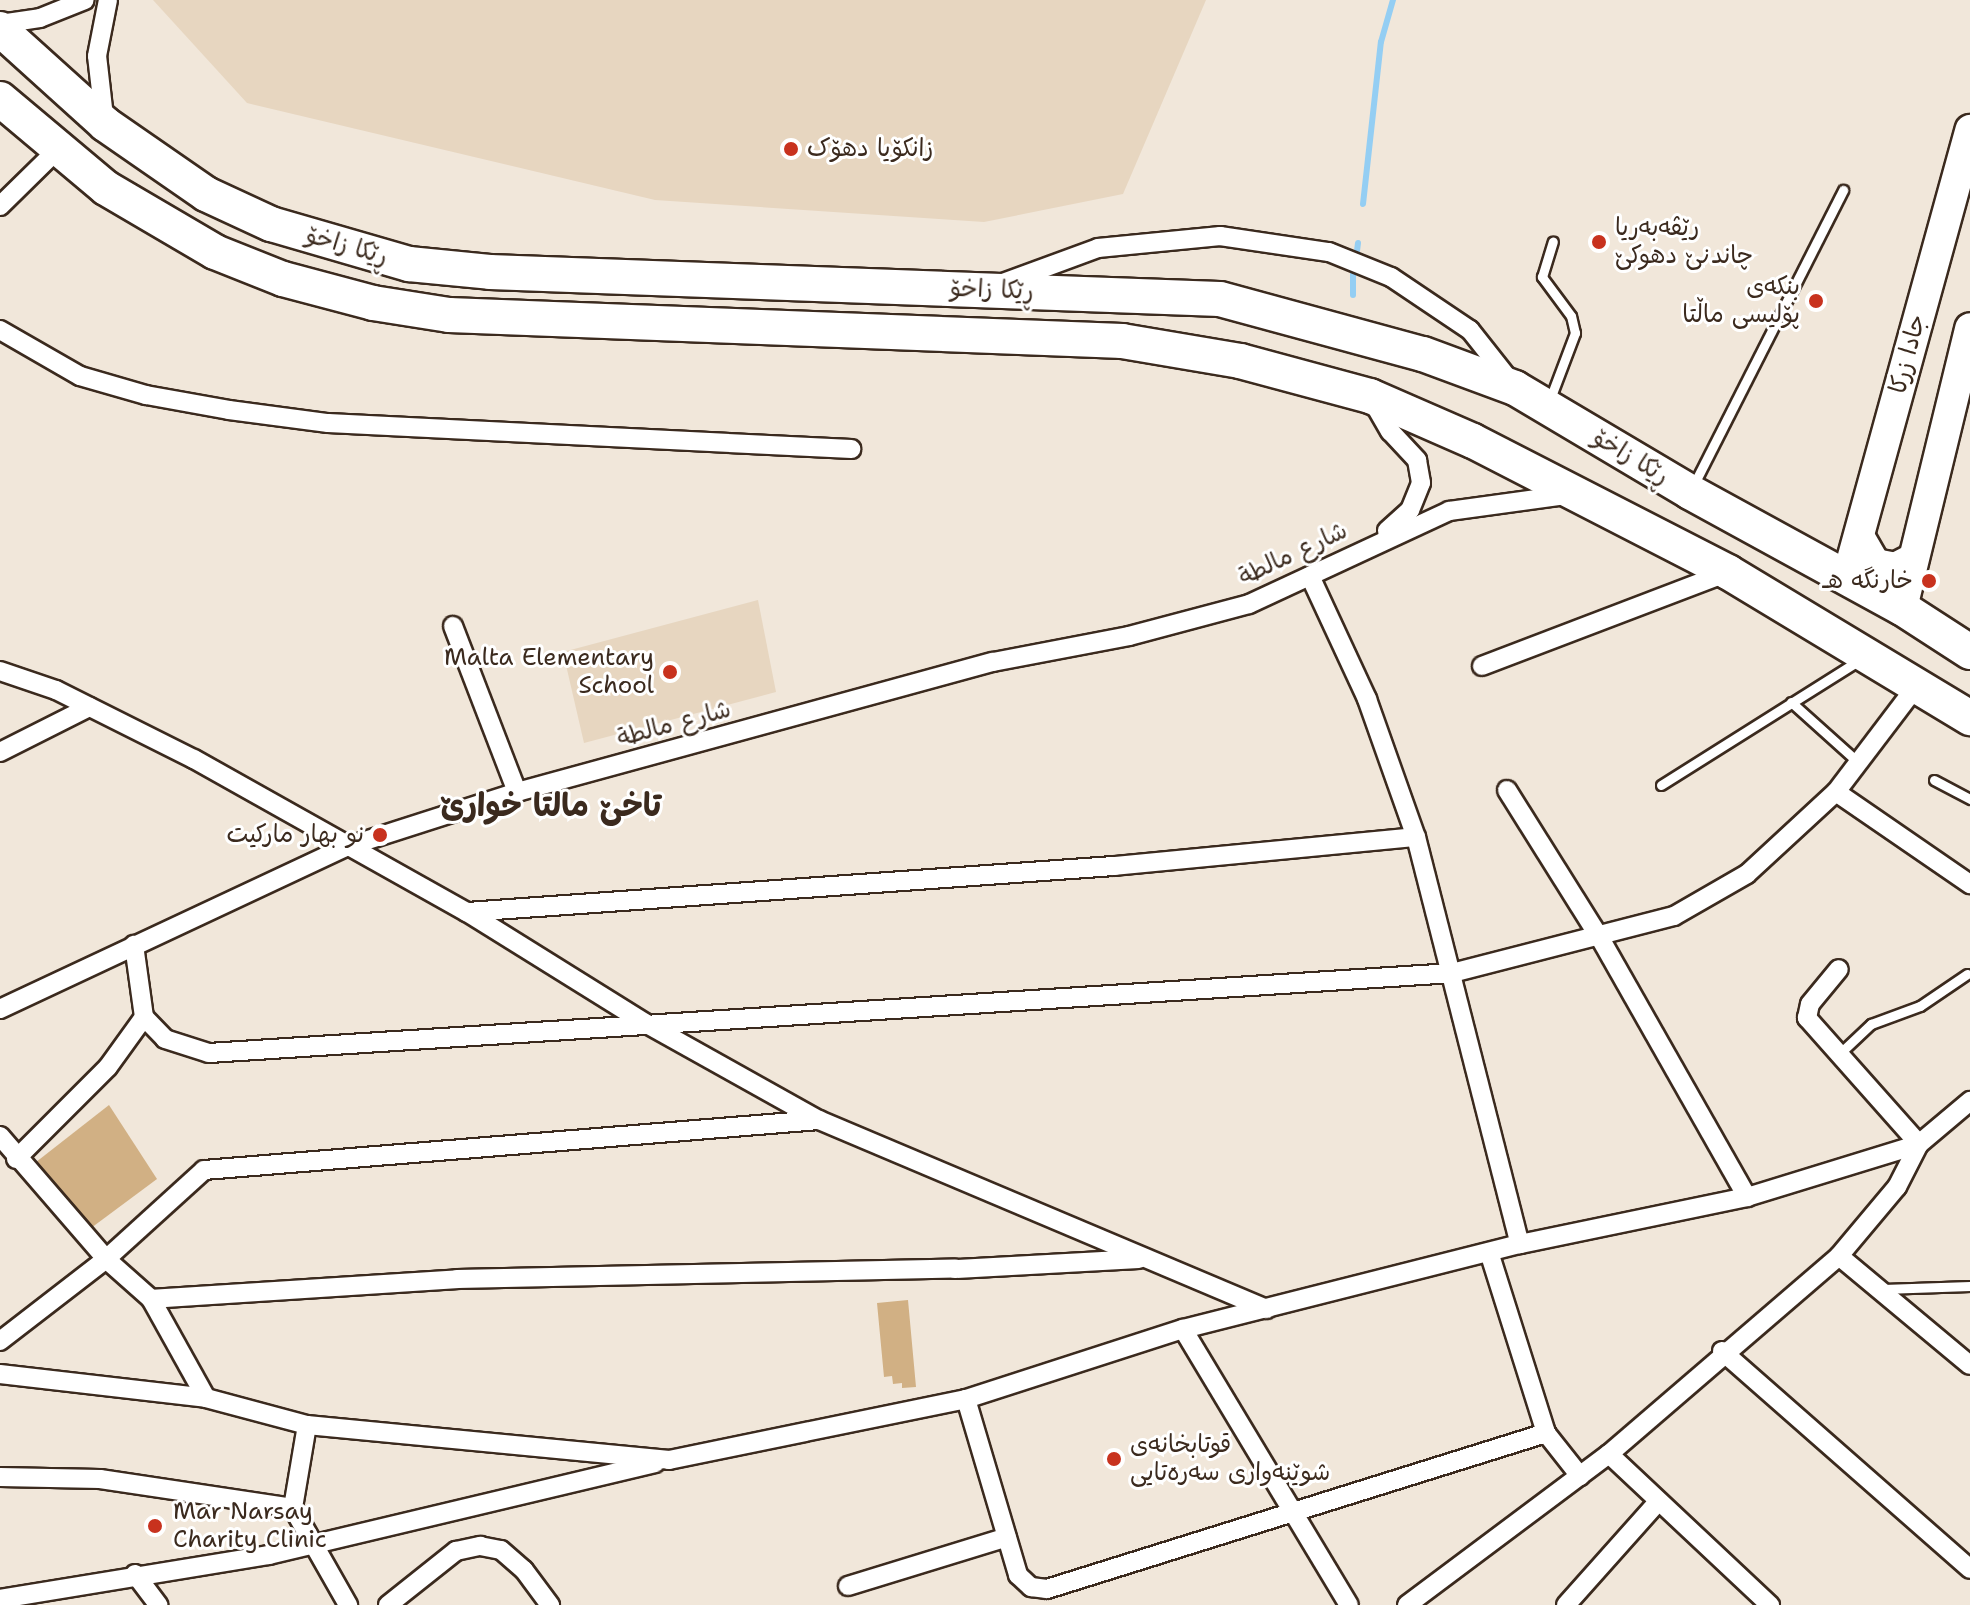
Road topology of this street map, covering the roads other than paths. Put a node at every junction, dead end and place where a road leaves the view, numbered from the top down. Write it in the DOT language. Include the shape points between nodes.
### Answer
graph roads {
  1 [pos="85,0"];
  2 [pos="108,0"];
  3 [pos="0,27"];
  4 [pos="0,99"];
  5 [pos="105,124"];
  6 [pos="1970,130"];
  7 [pos="56,151"];
  8 [pos="1843,190"];
  9 [pos="0,206"];
  10 [pos="1553,242"];
  11 [pos="988,290"];
  12 [pos="1125,292"];
  13 [pos="1970,328"];
  14 [pos="0,330"];
  15 [pos="1122,341"];
  16 [pos="1515,388"];
  17 [pos="1370,396"];
  18 [pos="1547,406"];
  19 [pos="851,449"];
  20 [pos="1690,492"];
  21 [pos="1579,494"];
  22 [pos="1860,538"];
  23 [pos="1377,540"];
  24 [pos="1913,559"];
  25 [pos="1728,572"];
  26 [pos="1310,576"];
  27 [pos="1847,578"];
  28 [pos="1902,608"];
  29 [pos="453,626"];
  30 [pos="1970,652"];
  31 [pos="1868,654"];
  32 [pos="1482,666"];
  33 [pos="0,671"];
  34 [pos="1918,684"];
  35 [pos="1791,702"];
  36 [pos="89,707"];
  37 [pos="1970,718"];
  38 [pos="0,752"];
  39 [pos="1860,764"];
  40 [pos="1934,780"];
  41 [pos="1661,785"];
  42 [pos="1507,790"];
  43 [pos="517,792"];
  44 [pos="1836,792"];
  45 [pos="1970,799"];
  46 [pos="1416,837"];
  47 [pos="346,847"];
  48 [pos="1970,884"];
  49 [pos="467,912"];
  50 [pos="1600,938"];
  51 [pos="134,945"];
  52 [pos="1839,969"];
  53 [pos="1452,973"];
  54 [pos="1967,974"];
  55 [pos="0,1009"];
  56 [pos="144,1017"];
  57 [pos="647,1024"];
  58 [pos="1837,1056"];
  59 [pos="1970,1101"];
  60 [pos="819,1120"];
  61 [pos="0,1136"];
  62 [pos="1919,1144"];
  63 [pos="16,1159"];
  64 [pos="1747,1197"];
  65 [pos="1520,1244"];
  66 [pos="1489,1252"];
  67 [pos="1839,1256"];
  68 [pos="1144,1258"];
  69 [pos="106,1259"];
  70 [pos="1970,1286"];
  71 [pos="1880,1290"];
  72 [pos="151,1299"];
  73 [pos="1267,1309"];
  74 [pos="1183,1329"];
  75 [pos="0,1341"];
  76 [pos="1722,1351"];
  77 [pos="1970,1365"];
  78 [pos="0,1374"];
  79 [pos="206,1398"];
  80 [pos="966,1399"];
  81 [pos="307,1425"];
  82 [pos="1546,1433"];
  83 [pos="1609,1454"];
  84 [pos="667,1460"];
  85 [pos="1580,1476"];
  86 [pos="0,1477"];
  87 [pos="1657,1503"];
  88 [pos="293,1508"];
  89 [pos="1291,1510"];
  90 [pos="1007,1537"];
  91 [pos="316,1544"];
  92 [pos="1970,1569"];
  93 [pos="135,1574"];
  94 [pos="848,1586"];
  95 [pos="0,1599"];
  96 [pos="158,1605"];
  97 [pos="348,1605"];
  98 [pos="388,1605"];
  99 [pos="550,1605"];
  100 [pos="1349,1605"];
  101 [pos="1407,1605"];
  102 [pos="1566,1605"];
  103 [pos="1770,1605"];
  1 -- 3 [label="street"];
  2 -- 5 [label="street" via="97,56"];
  3 -- 5 [label="highway, ڕێکا زاخۆ"];
  4 -- 7 [label="highway, ڕێکا زاخۆ"];
  5 -- 11 [label="highway, ڕێکا زاخۆ" via="206,194 271,224 409,264 490,272"];
  6 -- 22 [label="main road, جادا زرکا"];
  7 -- 9 [label="street"];
  7 -- 15 [label="highway, ڕێکا زاخۆ" via="106,188 215,252 283,279 373,303 449,315"];
  8 -- 20 [label="lane"];
  10 -- 18 [label="lane" via="1542,277 1571,316 1575,333"];
  11 -- 12 [label="highway, ڕێکا زاخۆ"];
  11 -- 16 [label="street" via="1098,248 1220,236 1329,252 1391,277 1470,330"];
  12 -- 15 [label="highway"];
  12 -- 16 [label="highway, ڕێکا زاخۆ" via="1220,299 1294,317"];
  13 -- 24 [label="main road"];
  14 -- 19 [label="street" via="80,376 146,395 243,412 328,423"];
  15 -- 17 [label="highway, ڕێکا زاخۆ" via="1240,361"];
  16 -- 18 [label="highway, ڕێکا زاخۆ"];
  17 -- 21 [label="highway, ڕێکا زاخۆ"];
  17 -- 23 [label="street, شارع مالطة" via="1390,431 1417,460 1421,483 1410,510"];
  18 -- 20 [label="highway, ڕێکا زاخۆ"];
  20 -- 27 [label="highway, ڕێکا زاخۆ"];
  21 -- 23 [label="street, شارع مالطة" via="1471,506"];
  21 -- 25 [label="highway, ڕێکا زاخۆ"];
  22 -- 24 [label="main road" via="1875,564 1895,568"];
  22 -- 27 [label="main road, جادا زرکا"];
  23 -- 26 [label="street, شارع مالطة"];
  24 -- 28 [label="main road"];
  25 -- 31 [label="highway, ڕێکا زاخۆ"];
  25 -- 32 [label="street"];
  26 -- 43 [label="street, شارع مالطة" via="1249,604 1129,636 993,662"];
  26 -- 46 [label="street" via="1367,699"];
  27 -- 28 [label="highway, ڕێکا زاخۆ"];
  28 -- 30 [label="highway, ڕێکا زاخۆ"];
  29 -- 43 [label="street"];
  31 -- 34 [label="highway, ڕێکا زاخۆ"];
  31 -- 35 [label="lane"];
  33 -- 36 [label="street"];
  34 -- 37 [label="highway, ڕێکا زاخۆ"];
  34 -- 39 [label="street"];
  35 -- 39 [label="lane"];
  35 -- 41 [label="lane"];
  36 -- 38 [label="street"];
  36 -- 47 [label="street" via="194,759"];
  39 -- 44 [label="street"];
  40 -- 45 [label="lane"];
  42 -- 50 [label="street"];
  43 -- 47 [label="street, شارع مالطة"];
  44 -- 48 [label="street"];
  44 -- 50 [label="street" via="1747,874 1674,916"];
  46 -- 49 [label="street" via="1114,866"];
  46 -- 53 [label="street"];
  47 -- 49 [label="street"];
  47 -- 51 [label="street, شارع مالطة"];
  49 -- 57 [label="street"];
  50 -- 53 [label="street"];
  50 -- 64 [label="street"];
  51 -- 55 [label="street, شارع مالطة"];
  51 -- 56 [label="street"];
  52 -- 58 [label="street" via="1810,1004 1807,1018"];
  53 -- 57 [label="street"];
  53 -- 65 [label="street"];
  54 -- 58 [label="lane" via="1943,993 1871,1024"];
  56 -- 57 [label="street" via="165,1039 209,1053"];
  56 -- 63 [label="street" via="108,1067"];
  57 -- 60 [label="street"];
  58 -- 62 [label="street"];
  59 -- 62 [label="street"];
  60 -- 68 [label="street"];
  60 -- 69 [label="street" via="204,1170"];
  61 -- 63 [label="street"];
  62 -- 64 [label="street"];
  62 -- 67 [label="street" via="1897,1187"];
  63 -- 69 [label="street"];
  64 -- 65 [label="street"];
  65 -- 66 [label="street"];
  66 -- 73 [label="street"];
  66 -- 82 [label="street"];
  67 -- 71 [label="street"];
  67 -- 76 [label="street"];
  68 -- 72 [label="street" via="955,1269 457,1279"];
  68 -- 73 [label="street"];
  69 -- 72 [label="street"];
  69 -- 75 [label="street"];
  70 -- 71 [label="lane"];
  71 -- 77 [label="street"];
  72 -- 79 [label="street"];
  73 -- 74 [label="street"];
  74 -- 80 [label="street"];
  74 -- 89 [label="street"];
  76 -- 83 [label="street"];
  76 -- 92 [label="street"];
  78 -- 79 [label="street"];
  79 -- 81 [label="street"];
  80 -- 84 [label="street"];
  80 -- 90 [label="street"];
  81 -- 84 [label="street"];
  81 -- 88 [label="street"];
  82 -- 85 [label="street"];
  82 -- 89 [label="street"];
  83 -- 85 [label="street"];
  83 -- 87 [label="street"];
  84 -- 91 [label="street"];
  85 -- 101 [label="street"];
  86 -- 88 [label="street" via="100,1479"];
  87 -- 102 [label="street"];
  87 -- 103 [label="street"];
  88 -- 91 [label="street"];
  89 -- 90 [label="street" via="1047,1589 1031,1587 1018,1575"];
  89 -- 100 [label="street"];
  90 -- 94 [label="street"];
  91 -- 93 [label="street"];
  91 -- 97 [label="street"];
  93 -- 95 [label="street"];
  93 -- 96 [label="street"];
  98 -- 99 [label="street" via="456,1551 480,1546 501,1550"];
}
